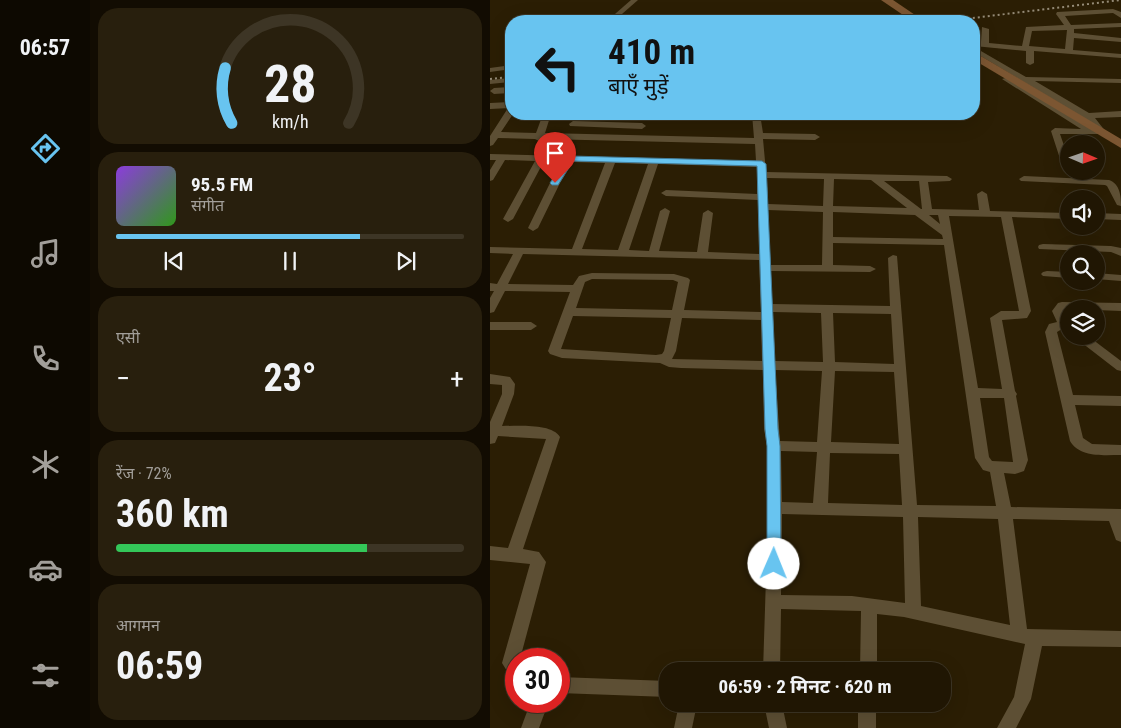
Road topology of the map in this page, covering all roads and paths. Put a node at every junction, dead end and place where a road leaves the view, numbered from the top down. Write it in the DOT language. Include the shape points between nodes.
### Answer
graph roads {
  1 [pos="635,0"];
  2 [pos="886,0"];
  3 [pos="1097,7"];
  4 [pos="1121,10"];
  5 [pos="617,15"];
  6 [pos="910,15"];
  7 [pos="1121,16"];
  8 [pos="1121,24"];
  9 [pos="985,29"];
  10 [pos="1070,31"];
  11 [pos="1121,40"];
  12 [pos="980,45"];
  13 [pos="985,45"];
  14 [pos="1028,48"];
  15 [pos="1069,51"];
  16 [pos="980,53"];
  17 [pos="1121,56"];
  18 [pos="980,58"];
  19 [pos="980,63"];
  20 [pos="1030,63"];
  21 [pos="505,68"];
  22 [pos="490,70"];
  23 [pos="1025,79"];
  24 [pos="1121,81"];
  25 [pos="505,82"];
  26 [pos="492,86"];
  27 [pos="505,89"];
  28 [pos="505,105"];
  29 [pos="490,106"];
  30 [pos="1121,114"];
  31 [pos="505,120"];
  32 [pos="545,120"];
  33 [pos="575,120"];
  34 [pos="636,120"];
  35 [pos="756,120"];
  36 [pos="1088,120"];
  37 [pos="643,121"];
  38 [pos="573,124"];
  39 [pos="717,126"];
  40 [pos="1102,132"];
  41 [pos="815,137"];
  42 [pos="539,138"];
  43 [pos="641,138"];
  44 [pos="758,138"];
  45 [pos="493,139"];
  46 [pos="1121,144"];
  47 [pos="1060,147"];
  48 [pos="568,148"];
  49 [pos="490,157"];
  50 [pos="502,157"];
  51 [pos="541,158"];
  52 [pos="611,160"];
  53 [pos="654,161"];
  54 [pos="762,169"];
  55 [pos="828,175"];
  56 [pos="872,176"];
  57 [pos="490,178"];
  58 [pos="922,178"];
  59 [pos="947,179"];
  60 [pos="1024,179"];
  61 [pos="666,194"];
  62 [pos="982,194"];
  63 [pos="763,202"];
  64 [pos="1121,203"];
  65 [pos="829,208"];
  66 [pos="665,211"];
  67 [pos="916,211"];
  68 [pos="927,211"];
  69 [pos="943,212"];
  70 [pos="708,213"];
  71 [pos="985,213"];
  72 [pos="1006,214"];
  73 [pos="1060,216"];
  74 [pos="1105,216"];
  75 [pos="1121,217"];
  76 [pos="508,220"];
  77 [pos="533,228"];
  78 [pos="948,238"];
  79 [pos="827,240"];
  80 [pos="1043,247"];
  81 [pos="490,250"];
  82 [pos="520,250"];
  83 [pos="576,252"];
  84 [pos="623,252"];
  85 [pos="1121,253"];
  86 [pos="653,254"];
  87 [pos="702,255"];
  88 [pos="893,258"];
  89 [pos="765,262"];
  90 [pos="827,268"];
  91 [pos="870,269"];
  92 [pos="1047,274"];
  93 [pos="1060,275"];
  94 [pos="1105,277"];
  95 [pos="1121,278"];
  96 [pos="496,288"];
  97 [pos="577,289"];
  98 [pos="1105,307"];
  99 [pos="1121,307"];
  100 [pos="828,309"];
  101 [pos="490,310"];
  102 [pos="896,310"];
  103 [pos="569,312"];
  104 [pos="767,312"];
  105 [pos="679,313"];
  106 [pos="490,326"];
  107 [pos="531,326"];
  108 [pos="1060,326"];
  109 [pos="1092,345"];
  110 [pos="662,358"];
  111 [pos="769,364"];
  112 [pos="829,366"];
  113 [pos="1121,367"];
  114 [pos="900,368"];
  115 [pos="490,379"];
  116 [pos="973,392"];
  117 [pos="1011,394"];
  118 [pos="1069,400"];
  119 [pos="1121,401"];
  120 [pos="491,433"];
  121 [pos="774,446"];
  122 [pos="824,447"];
  123 [pos="906,449"];
  124 [pos="1121,450"];
  125 [pos="996,468"];
  126 [pos="774,508"];
  127 [pos="820,509"];
  128 [pos="910,512"];
  129 [pos="1005,513"];
  130 [pos="1118,515"];
  131 [pos="1121,536"];
  132 [pos="490,553"];
  133 [pos="514,554"];
  134 [pos="773,602"];
  135 [pos="869,605"];
  136 [pos="913,612"];
  137 [pos="1027,637"];
  138 [pos="1121,639"];
  139 [pos="515,648"];
  140 [pos="771,662"];
  141 [pos="868,662"];
  142 [pos="570,685"];
  143 [pos="659,689"];
  144 [pos="686,712"];
  145 [pos="775,712"];
  146 [pos="867,712"];
  147 [pos="536,713"];
  148 [pos="530,728"];
  149 [pos="683,728"];
  150 [pos="778,728"];
  151 [pos="867,728"];
  152 [pos="1006,728"];
  1 -- 5 [label="street"];
  2 -- 6 [label="street"];
  3 -- 4 [label="street"];
  7 -- 10 [label="street" via="1115,11 1060,14"];
  8 -- 10 [label="street"];
  9 -- 13 [label="street"];
  10 -- 11 [label="street"];
  10 -- 14 [label="street" via="1028,29"];
  10 -- 15 [label="street"];
  12 -- 13 [label="street"];
  13 -- 14 [label="street"];
  14 -- 15 [label="street"];
  14 -- 20 [label="street"];
  15 -- 17 [label="street"];
  16 -- 23 [label="street"];
  18 -- 36 [label="street"];
  19 -- 40 [label="street" via="1084,127"];
  21 -- 22 [label="street"];
  23 -- 24 [label="street"];
  23 -- 36 [label="street"];
  25 -- 26 [label="street"];
  26 -- 27 [label="street"];
  28 -- 29 [label="street"];
  30 -- 36 [label="street"];
  31 -- 45 [label="street"];
  32 -- 42 [label="street"];
  33 -- 38 [label="street"];
  34 -- 37 [label="street"];
  35 -- 44 [label="street"];
  36 -- 40 [label="street"];
  37 -- 38 [label="street"];
  37 -- 39 [label="street"];
  37 -- 43 [label="street"];
  38 -- 48 [label="street"];
  39 -- 43 [label="street"];
  39 -- 44 [label="street"];
  40 -- 46 [label="street"];
  40 -- 47 [label="street" via="1055,132"];
  41 -- 44 [label="street"];
  42 -- 45 [label="street"];
  42 -- 48 [label="street"];
  43 -- 48 [label="street"];
  44 -- 54 [label="street"];
  48 -- 51 [label="street"];
  48 -- 52 [label="street"];
  48 -- 77 [label="street"];
  49 -- 50 [label="street"];
  50 -- 51 [label="street"];
  50 -- 57 [label="street"];
  51 -- 76 [label="street"];
  52 -- 53 [label="street"];
  52 -- 83 [label="street"];
  53 -- 54 [label="street"];
  53 -- 84 [label="street"];
  54 -- 55 [label="street"];
  54 -- 63 [label="street"];
  55 -- 56 [label="street"];
  55 -- 65 [label="street"];
  56 -- 58 [label="street"];
  56 -- 67 [label="street"];
  58 -- 59 [label="street"];
  58 -- 68 [label="street"];
  60 -- 64 [label="street" via="1106,182 1111,184"];
  61 -- 63 [label="street"];
  62 -- 71 [label="street"];
  63 -- 65 [label="street"];
  63 -- 89 [label="street"];
  65 -- 67 [label="street"];
  65 -- 79 [label="street"];
  66 -- 86 [label="street"];
  67 -- 68 [label="street"];
  67 -- 78 [label="street"];
  68 -- 69 [label="street"];
  69 -- 71 [label="street"];
  69 -- 78 [label="street"];
  70 -- 87 [label="street"];
  71 -- 72 [label="street"];
  72 -- 73 [label="street"];
  72 -- 117 [label="street" via="1025,311 1023,315 996,318"];
  74 -- 75 [label="street"];
  78 -- 79 [label="street"];
  78 -- 116 [label="street"];
  79 -- 90 [label="street"];
  80 -- 85 [label="street" via="1111,249"];
  81 -- 82 [label="street"];
  82 -- 83 [label="street"];
  82 -- 96 [label="street"];
  83 -- 84 [label="street"];
  84 -- 86 [label="street"];
  86 -- 87 [label="street"];
  87 -- 89 [label="street"];
  88 -- 102 [label="street"];
  89 -- 90 [label="street"];
  89 -- 104 [label="street"];
  90 -- 91 [label="street"];
  92 -- 93 [label="street"];
  94 -- 95 [label="street"];
  96 -- 97 [label="street"];
  96 -- 101 [label="street"];
  97 -- 103 [label="street"];
  97 -- 105 [label="street" via="586,276 679,277 685,282"];
  98 -- 99 [label="street"];
  100 -- 102 [label="street"];
  100 -- 104 [label="street"];
  100 -- 112 [label="street"];
  102 -- 114 [label="street"];
  103 -- 105 [label="street"];
  103 -- 110 [label="street" via="555,347 556,353"];
  104 -- 105 [label="street"];
  104 -- 111 [label="street"];
  105 -- 110 [label="street" via="670,351"];
  106 -- 107 [label="street"];
  108 -- 118 [label="street" via="1053,327 1052,332"];
  109 -- 113 [label="street"];
  110 -- 111 [label="street" via="669,363 681,364"];
  111 -- 112 [label="street"];
  111 -- 121 [label="street"];
  112 -- 114 [label="street"];
  112 -- 122 [label="street"];
  114 -- 123 [label="street"];
  115 -- 120 [label="street" via="505,380 509,384 508,394"];
  116 -- 117 [label="street"];
  116 -- 125 [label="street" via="982,458 988,466"];
  117 -- 125 [label="street" via="1021,465"];
  118 -- 119 [label="street"];
  118 -- 124 [label="street" via="1074,432 1081,446"];
  120 -- 133 [label="street" via="547,433 553,437"];
  121 -- 122 [label="street"];
  121 -- 126 [label="street"];
  122 -- 123 [label="street"];
  122 -- 127 [label="street"];
  123 -- 128 [label="street"];
  125 -- 129 [label="street"];
  126 -- 127 [label="street"];
  126 -- 134 [label="street"];
  127 -- 128 [label="street"];
  128 -- 129 [label="street"];
  128 -- 136 [label="street"];
  129 -- 130 [label="street"];
  129 -- 137 [label="street"];
  130 -- 131 [label="street"];
  132 -- 133 [label="street"];
  133 -- 139 [label="street" via="534,557 538,562"];
  134 -- 135 [label="street"];
  134 -- 140 [label="street"];
  135 -- 136 [label="street"];
  135 -- 141 [label="street"];
  136 -- 137 [label="street"];
  137 -- 138 [label="street"];
  137 -- 152 [label="street" via="1022,699"];
  142 -- 143 [label="street"];
  144 -- 149 [label="street"];
  145 -- 150 [label="street"];
  146 -- 151 [label="street"];
  147 -- 148 [label="street"];
}
